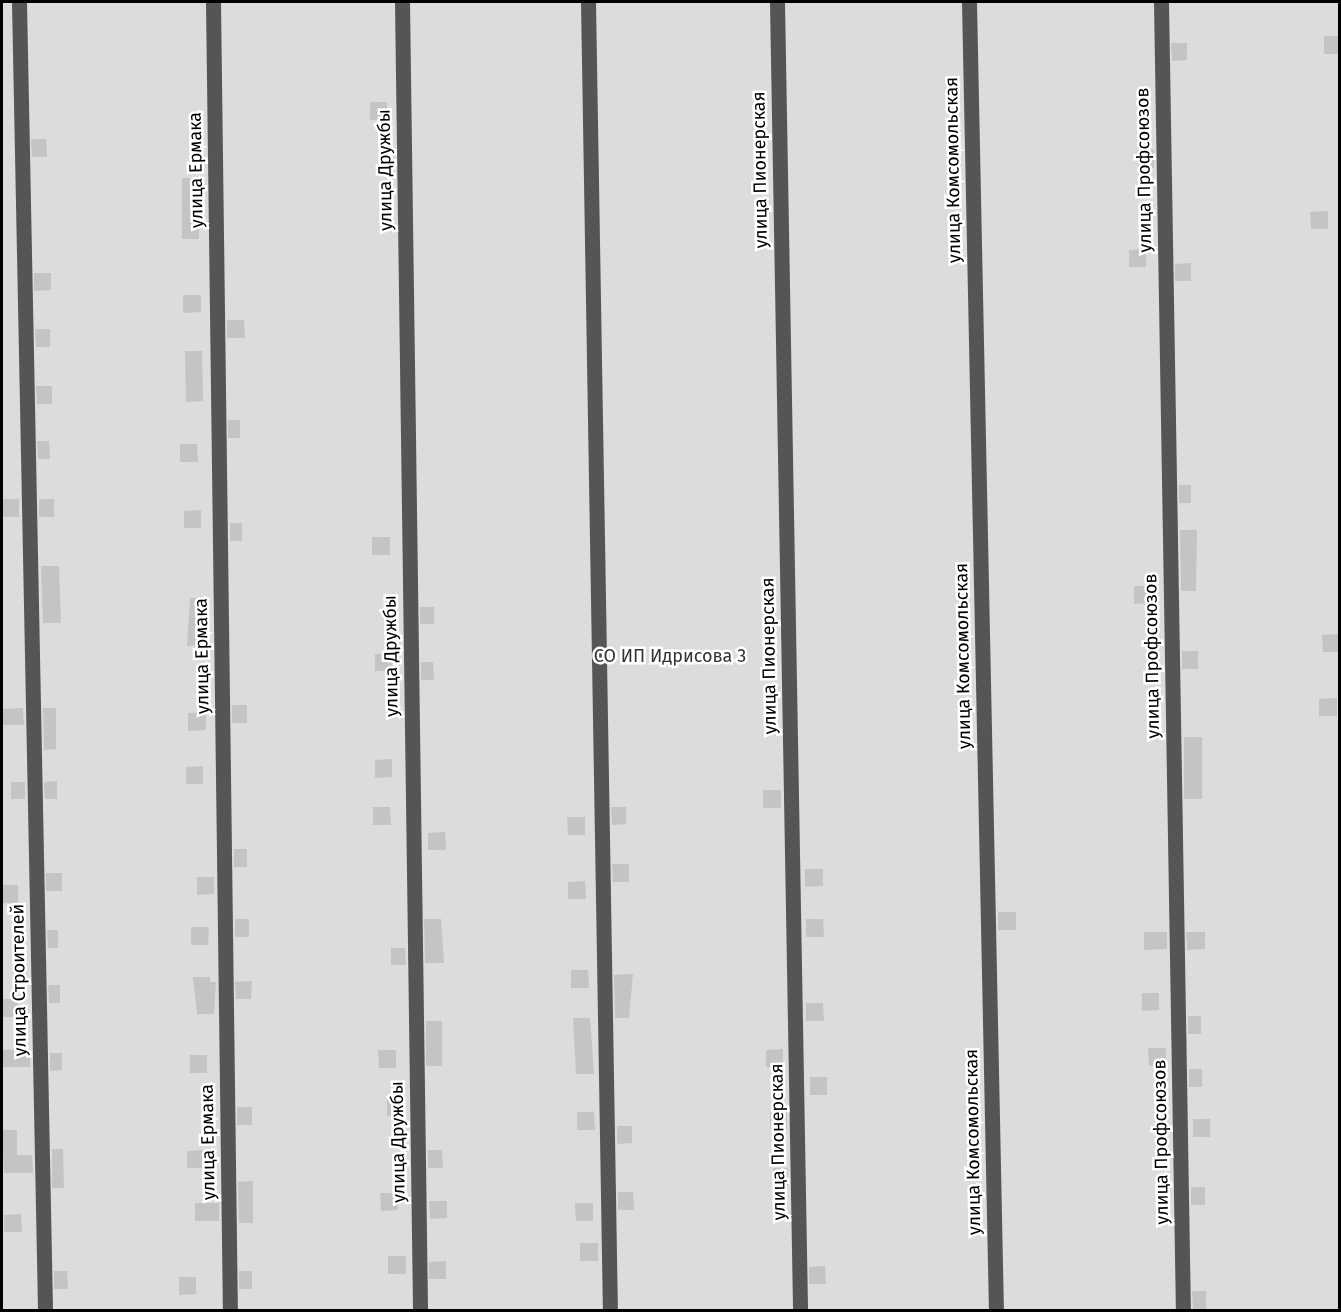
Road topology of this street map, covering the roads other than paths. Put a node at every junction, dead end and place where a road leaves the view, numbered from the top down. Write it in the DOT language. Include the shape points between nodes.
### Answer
graph roads {
  1 [pos="19,2"];
  2 [pos="213,2"];
  3 [pos="402,2"];
  4 [pos="588,2"];
  5 [pos="777,2"];
  6 [pos="969,2"];
  7 [pos="1161,2"];
  8 [pos="45,1311"];
  9 [pos="230,1311"];
  10 [pos="420,1311"];
  11 [pos="610,1311"];
  12 [pos="800,1311"];
  13 [pos="996,1311"];
  14 [pos="1183,1311"];
  1 -- 8 [label="street, улица Строителей"];
  2 -- 9 [label="street, улица Ермака"];
  3 -- 10 [label="street, улица Дружбы"];
  4 -- 11 [label="street"];
  5 -- 12 [label="street, улица Пионерская"];
  6 -- 13 [label="street, улица Комсомольская"];
  7 -- 14 [label="street, улица Профсоюзов"];
}
